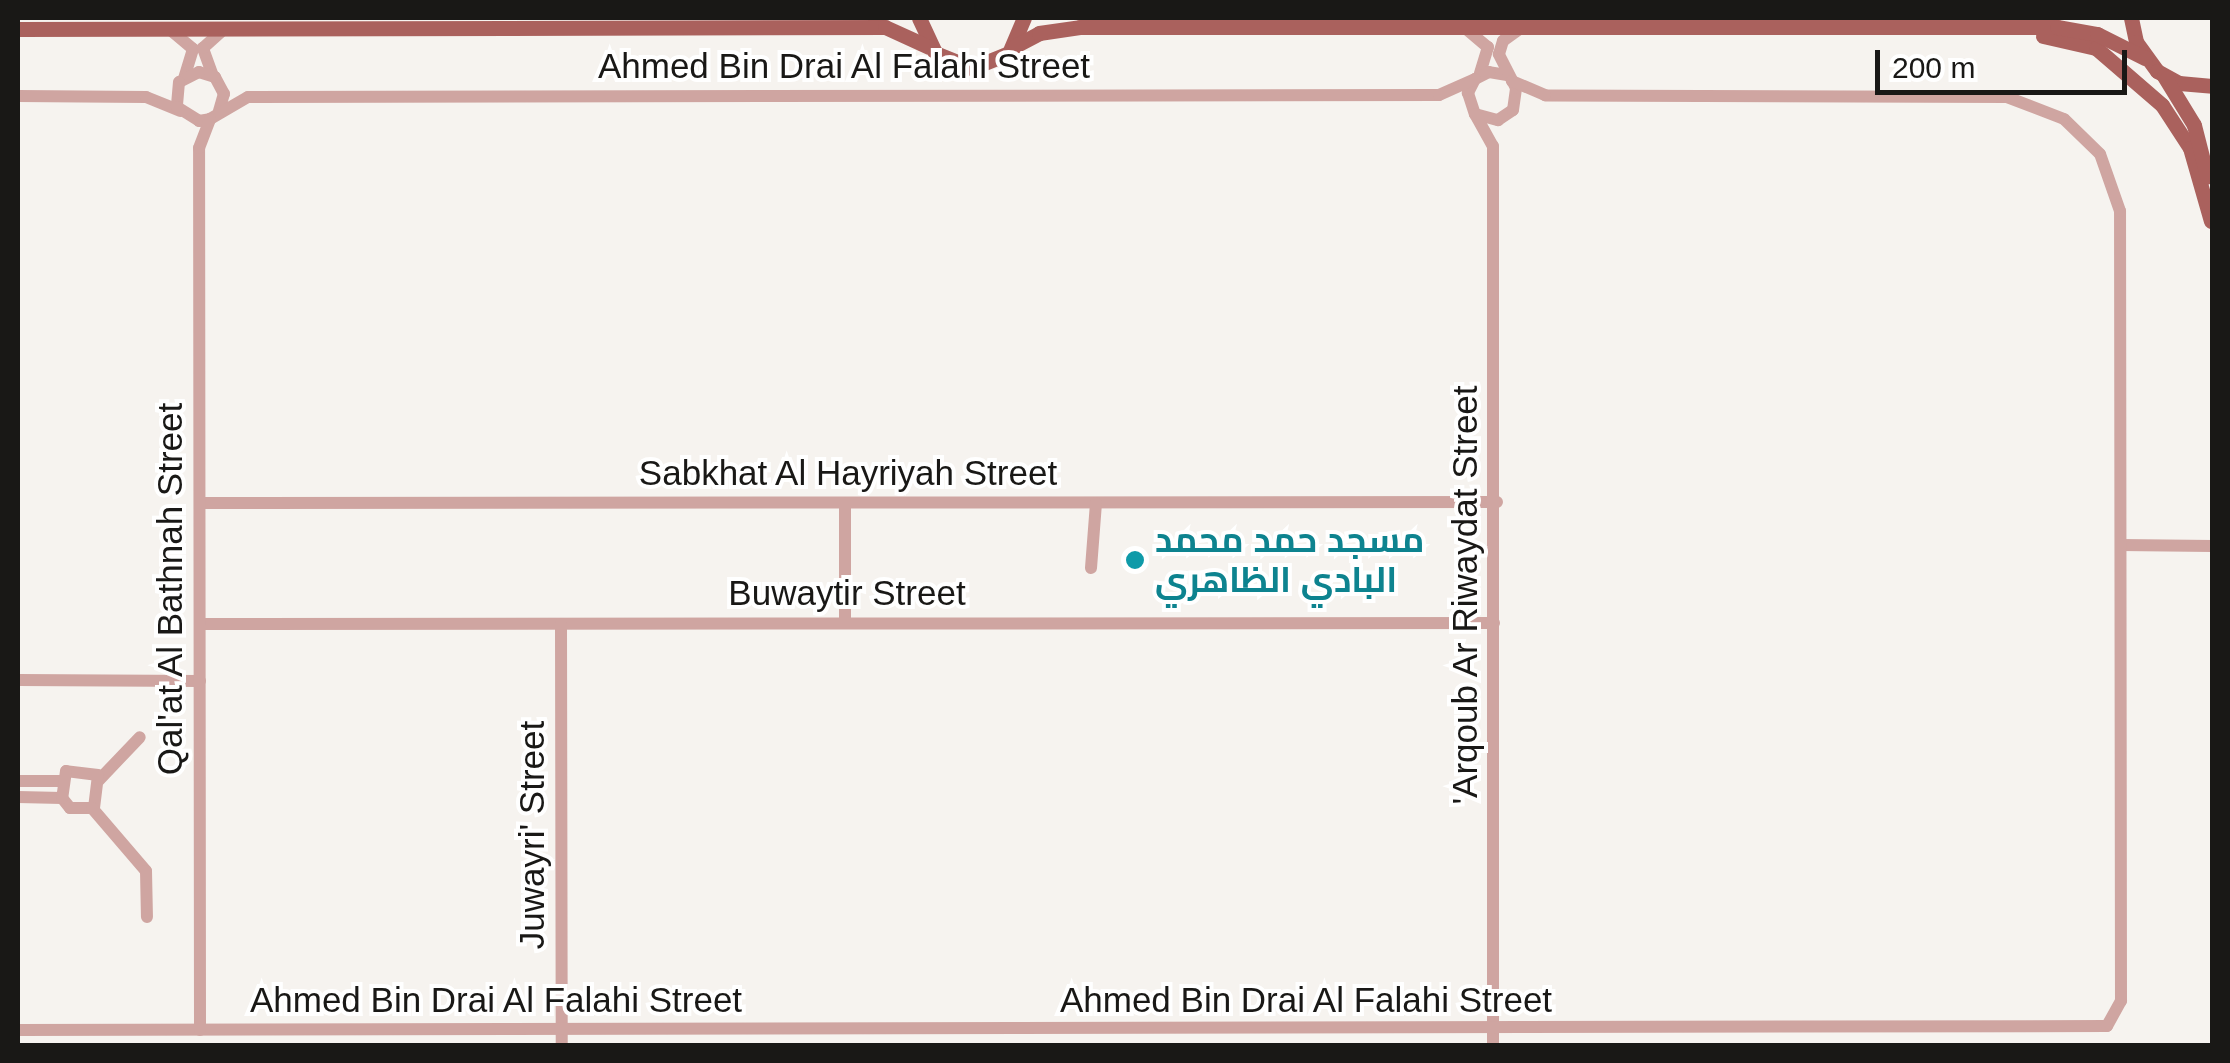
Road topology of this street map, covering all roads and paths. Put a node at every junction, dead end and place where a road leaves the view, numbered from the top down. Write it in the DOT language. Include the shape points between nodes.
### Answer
graph roads {
  1 [pos="920,18"];
  2 [pos="1024,18"];
  3 [pos="2131,18"];
  4 [pos="56,27"];
  5 [pos="166,27"];
  6 [pos="229,27"];
  7 [pos="1463,27"];
  8 [pos="1522,27"];
  9 [pos="2000,27"];
  10 [pos="18,28"];
  11 [pos="18,39"];
  12 [pos="1015,46"];
  13 [pos="930,47"];
  14 [pos="2145,58"];
  15 [pos="1478,76"];
  16 [pos="2164,76"];
  17 [pos="1510,78"];
  18 [pos="217,79"];
  19 [pos="181,80"];
  20 [pos="2212,86"];
  21 [pos="1439,95"];
  22 [pos="18,96"];
  23 [pos="1545,96"];
  24 [pos="146,97"];
  25 [pos="248,97"];
  26 [pos="1474,111"];
  27 [pos="181,113"];
  28 [pos="1509,113"];
  29 [pos="215,115"];
  30 [pos="1493,146"];
  31 [pos="199,148"];
  32 [pos="2211,221"];
  33 [pos="2212,233"];
  34 [pos="1497,502"];
  35 [pos="200,503"];
  36 [pos="844,503"];
  37 [pos="1096,503"];
  38 [pos="2211,544"];
  39 [pos="2121,545"];
  40 [pos="1091,568"];
  41 [pos="1494,622"];
  42 [pos="845,623"];
  43 [pos="201,624"];
  44 [pos="561,624"];
  45 [pos="18,680"];
  46 [pos="200,681"];
  47 [pos="140,737"];
  48 [pos="99,780"];
  49 [pos="18,781"];
  50 [pos="62,781"];
  51 [pos="18,797"];
  52 [pos="62,798"];
  53 [pos="92,808"];
  54 [pos="147,917"];
  55 [pos="18,1030"];
  56 [pos="200,1030"];
  57 [pos="562,1030"];
  58 [pos="1494,1041"];
  59 [pos="562,1046"];
  1 -- 13 [label="main road"];
  2 -- 12 [label="main road"];
  3 -- 14 [label="main road"];
  4 -- 5 [label="main road"];
  4 -- 10 [label="main road"];
  4 -- 11 [label="main road"];
  5 -- 6 [label="main road"];
  5 -- 19 [label="street" via="194,49"];
  6 -- 13 [label="main road" via="885,27"];
  6 -- 18 [label="street" via="203,48"];
  7 -- 8 [label="main road"];
  7 -- 12 [label="main road" via="1066,28"];
  7 -- 15 [label="street" via="1488,47"];
  8 -- 9 [label="main road"];
  8 -- 17 [label="street" via="1500,47"];
  9 -- 14 [label="main road" via="2084,30"];
  9 -- 32 [label="main road" via="2083,43 2130,74 2182,132"];
  12 -- 13 [label="main road" via="996,62 972,68 948,63"];
  14 -- 16 [label="main road"];
  15 -- 17 [label="street"];
  15 -- 21 [label="street, Ahmed Bin Drai Al Falahi Street"];
  15 -- 26 [label="street" via="1468,93"];
  16 -- 20 [label="main road"];
  16 -- 32 [label="main road" via="2200,139"];
  17 -- 23 [label="street, Ahmed Bin Drai Al Falahi Street"];
  17 -- 28 [label="street"];
  18 -- 19 [label="street" via="199,72"];
  18 -- 25 [label="street, Ahmed Bin Drai Al Falahi Street"];
  18 -- 29 [label="street" via="224,94"];
  19 -- 24 [label="street"];
  19 -- 27 [label="street"];
  21 -- 25 [label="street, Ahmed Bin Drai Al Falahi Street"];
  21 -- 26 [label="street, Ahmed Bin Drai Al Falahi Street"];
  22 -- 24 [label="street"];
  23 -- 28 [label="street, Ahmed Bin Drai Al Falahi Street"];
  23 -- 39 [label="street, Ahmed Bin Drai Al Falahi Street" via="2007,96 2064,119 2100,154 2118,196"];
  24 -- 27 [label="street"];
  25 -- 29 [label="street, Ahmed Bin Drai Al Falahi Street"];
  26 -- 28 [label="street, Ahmed Bin Drai Al Falahi Street"];
  26 -- 30 [label="street, 'Arqoub Ar Riwaydat Street"];
  27 -- 29 [label="street"];
  27 -- 31 [label="street, Qal'at Al Bathnah Street"];
  28 -- 30 [label="street, 'Arqoub Ar Riwaydat Street"];
  29 -- 31 [label="street, Qal'at Al Bathnah Street"];
  30 -- 34 [label="street, 'Arqoub Ar Riwaydat Street"];
  31 -- 35 [label="street, Qal'at Al Bathnah Street"];
  32 -- 33 [label="main road"];
  34 -- 37 [label="street, Sabkhat Al Hayriyah Street"];
  34 -- 41 [label="street, 'Arqoub Ar Riwaydat Street"];
  35 -- 36 [label="street, Sabkhat Al Hayriyah Street"];
  35 -- 43 [label="street, Qal'at Al Bathnah Street"];
  36 -- 37 [label="street, Sabkhat Al Hayriyah Street"];
  36 -- 42 [label="street"];
  37 -- 40 [label="street"];
  38 -- 39 [label="street"];
  39 -- 58 [label="street, Ahmed Bin Drai Al Falahi Street" via="2121,1001 2107,1026"];
  41 -- 42 [label="street, Buwaytir Street"];
  41 -- 58 [label="street, 'Arqoub Ar Riwaydat Street"];
  42 -- 44 [label="street, Buwaytir Street"];
  43 -- 44 [label="street, Buwaytir Street"];
  43 -- 46 [label="street, Qal'at Al Bathnah Street"];
  44 -- 57 [label="street, Juwayri' Street"];
  45 -- 46 [label="street"];
  46 -- 56 [label="street, Qal'at Al Bathnah Street"];
  47 -- 48 [label="street"];
  48 -- 50 [label="street" via="92,770 71,770"];
  48 -- 53 [label="street" via="99,802"];
  49 -- 50 [label="street"];
  50 -- 52 [label="street"];
  51 -- 52 [label="street"];
  52 -- 53 [label="street" via="67,807"];
  53 -- 54 [label="street" via="146,871"];
  55 -- 56 [label="street, Ahmed Bin Drai Al Falahi Street"];
  56 -- 57 [label="street, Ahmed Bin Drai Al Falahi Street"];
  57 -- 58 [label="street, Ahmed Bin Drai Al Falahi Street"];
  57 -- 59 [label="street, Juwayri' Street"];
}
